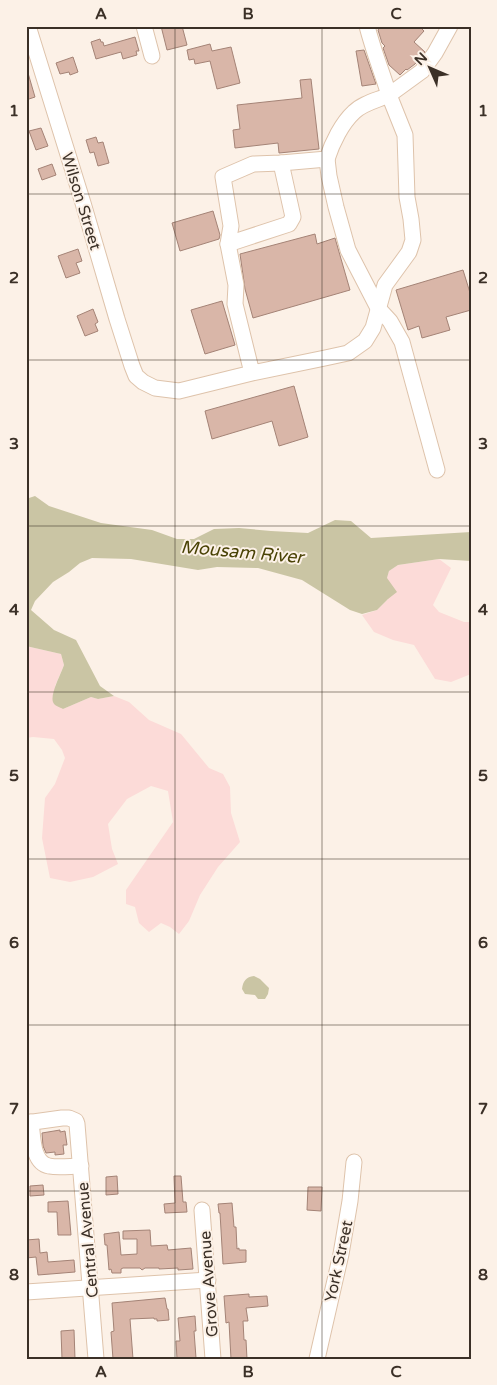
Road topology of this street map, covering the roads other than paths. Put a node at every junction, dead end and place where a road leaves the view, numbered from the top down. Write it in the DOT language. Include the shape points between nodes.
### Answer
graph roads {
  1 [pos="28,26"];
  2 [pos="144,26"];
  3 [pos="367,26"];
  4 [pos="450,26"];
  5 [pos="152,56"];
  6 [pos="390,96"];
  7 [pos="327,159"];
  8 [pos="281,163"];
  9 [pos="228,244"];
  10 [pos="378,308"];
  11 [pos="252,373"];
  12 [pos="437,470"];
  13 [pos="29,1122"];
  14 [pos="354,1162"];
  15 [pos="81,1166"];
  16 [pos="202,1210"];
  17 [pos="208,1280"];
  18 [pos="91,1288"];
  19 [pos="26,1292"];
  20 [pos="96,1359"];
  21 [pos="213,1359"];
  22 [pos="317,1359"];
  1 -- 11 [label="street, Wilson Street" via="136,376 155,388 179,391"];
  2 -- 5 [label="street"];
  3 -- 6 [label="street"];
  4 -- 6 [label="street" via="422,71"];
  6 -- 7 [label="street" via="354,111 332,144"];
  6 -- 10 [label="street" via="405,135 407,197 413,240 409,252 385,285"];
  7 -- 8 [label="street"];
  7 -- 10 [label="street" via="348,250"];
  8 -- 9 [label="street" via="293,217 289,224"];
  8 -- 9 [label="street" via="253,164 223,176 231,226"];
  9 -- 11 [label="street" via="236,285 235,304"];
  10 -- 11 [label="street" via="373,328 365,341 348,352"];
  10 -- 12 [label="street" via="402,342"];
  13 -- 15 [label="street" via="36,1153 43,1164"];
  13 -- 15 [label="street, Central Avenue" via="62,1118 76,1121"];
  14 -- 22 [label="street, York Street" via="341,1254"];
  15 -- 18 [label="street, Central Avenue"];
  16 -- 17 [label="street, Grove Avenue"];
  17 -- 18 [label="street"];
  17 -- 21 [label="street, Grove Avenue"];
  18 -- 19 [label="street"];
  18 -- 20 [label="street, Central Avenue"];
}
